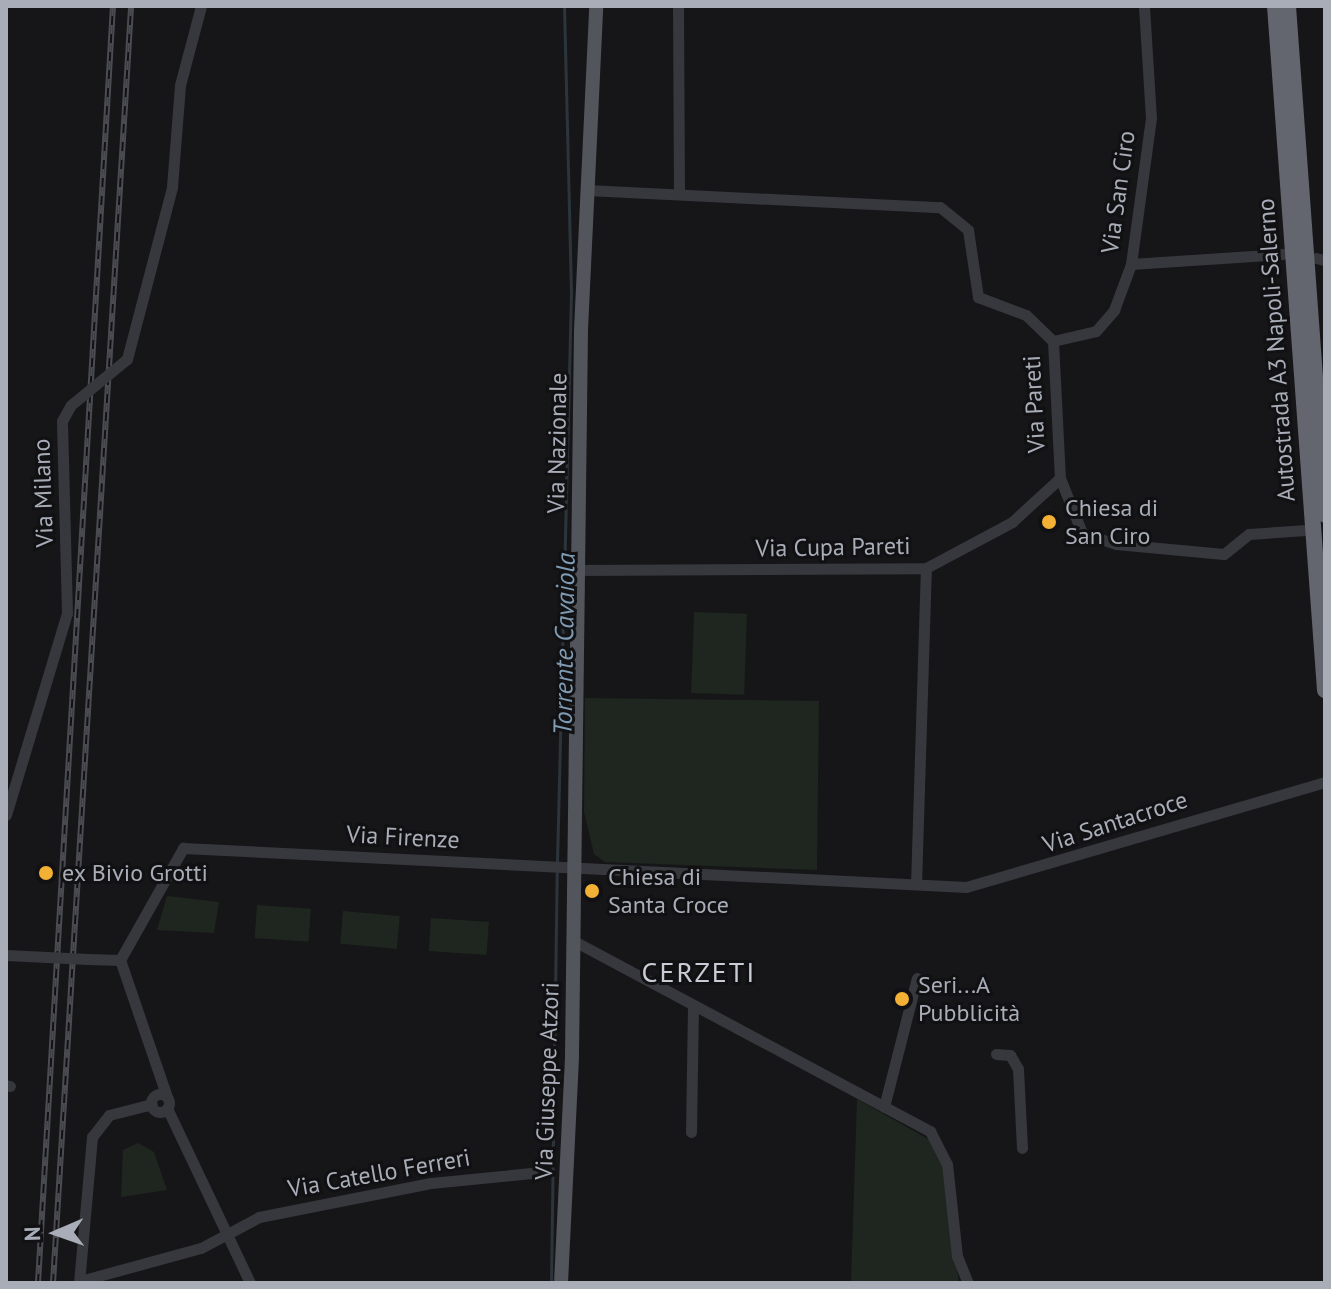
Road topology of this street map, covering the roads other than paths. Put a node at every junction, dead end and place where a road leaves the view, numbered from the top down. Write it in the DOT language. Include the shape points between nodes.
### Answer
graph roads {
  1 [pos="201,6"];
  2 [pos="596,6"];
  3 [pos="678,6"];
  4 [pos="1144,6"];
  5 [pos="1275,6"];
  6 [pos="1288,6"];
  7 [pos="587,190"];
  8 [pos="679,191"];
  9 [pos="1283,254"];
  10 [pos="1131,264"];
  11 [pos="1053,341"];
  12 [pos="1060,478"];
  13 [pos="1325,515"];
  14 [pos="1306,530"];
  15 [pos="926,568"];
  16 [pos="576,570"];
  17 [pos="1325,690"];
  18 [pos="1325,782"];
  19 [pos="7,810"];
  20 [pos="571,873"];
  21 [pos="916,884"];
  22 [pos="574,941"];
  23 [pos="6,955"];
  24 [pos="120,960"];
  25 [pos="917,978"];
  26 [pos="693,1008"];
  27 [pos="996,1054"];
  28 [pos="160,1101"];
  29 [pos="884,1107"];
  30 [pos="691,1132"];
  31 [pos="1022,1148"];
  32 [pos="541,1172"];
  33 [pos="228,1232"];
  34 [pos="79,1282"];
  35 [pos="250,1283"];
  36 [pos="561,1283"];
  37 [pos="968,1283"];
  1 -- 19 [label="street, Via Milano, bridge" via="180,85 172,187 127,359 71,405 62,421 67,613"];
  2 -- 7 [label="main road, Via Nazionale"];
  3 -- 8 [label="street"];
  4 -- 10 [label="street, Via San Ciro" via="1151,118"];
  5 -- 17 [label="highway, Autostrada A3 Napoli-Salerno"];
  6 -- 13 [label="highway, Autostrada A3 Napoli-Salerno"];
  7 -- 8 [label="street, Via Pareti"];
  7 -- 16 [label="main road, Via Nazionale"];
  8 -- 11 [label="street, Via Pareti" via="940,207 968,230 978,297 1026,315"];
  9 -- 10 [label="street"];
  10 -- 11 [label="street, Via San Ciro" via="1114,310 1096,331"];
  11 -- 12 [label="street, Via Pareti"];
  12 -- 14 [label="street, Via Pareti" via="1082,533 1116,544 1224,554 1249,534"];
  12 -- 15 [label="street, Via Cupa Pareti" via="1012,522"];
  15 -- 16 [label="street, Via Cupa Pareti"];
  15 -- 21 [label="street"];
  16 -- 20 [label="main road, Via Nazionale"];
  18 -- 21 [label="street, Via Santacroce" via="1100,845 1034,872 966,887"];
  20 -- 21 [label="street, Via Santacroce"];
  20 -- 22 [label="main road, Via Giuseppe Atzori"];
  20 -- 24 [label="street, Via Firenze" via="545,867 183,848 164,870"];
  22 -- 26 [label="street"];
  22 -- 36 [label="main road, Via Giuseppe Atzori"];
  23 -- 24 [label="street, bridge"];
  24 -- 28 [label="street" via="156,1068"];
  25 -- 29 [label="street"];
  26 -- 29 [label="street"];
  26 -- 30 [label="street"];
  27 -- 31 [label="street" via="1010,1055 1018,1069"];
  28 -- 33 [label="street"];
  28 -- 34 [label="street" via="109,1115 92,1137"];
  29 -- 37 [label="street" via="930,1131 941,1147"];
  32 -- 33 [label="street, Via Catello Ferreri" via="431,1183 259,1217"];
  33 -- 34 [label="street, Via Catello Ferreri" via="201,1248"];
  33 -- 35 [label="street"];
}
